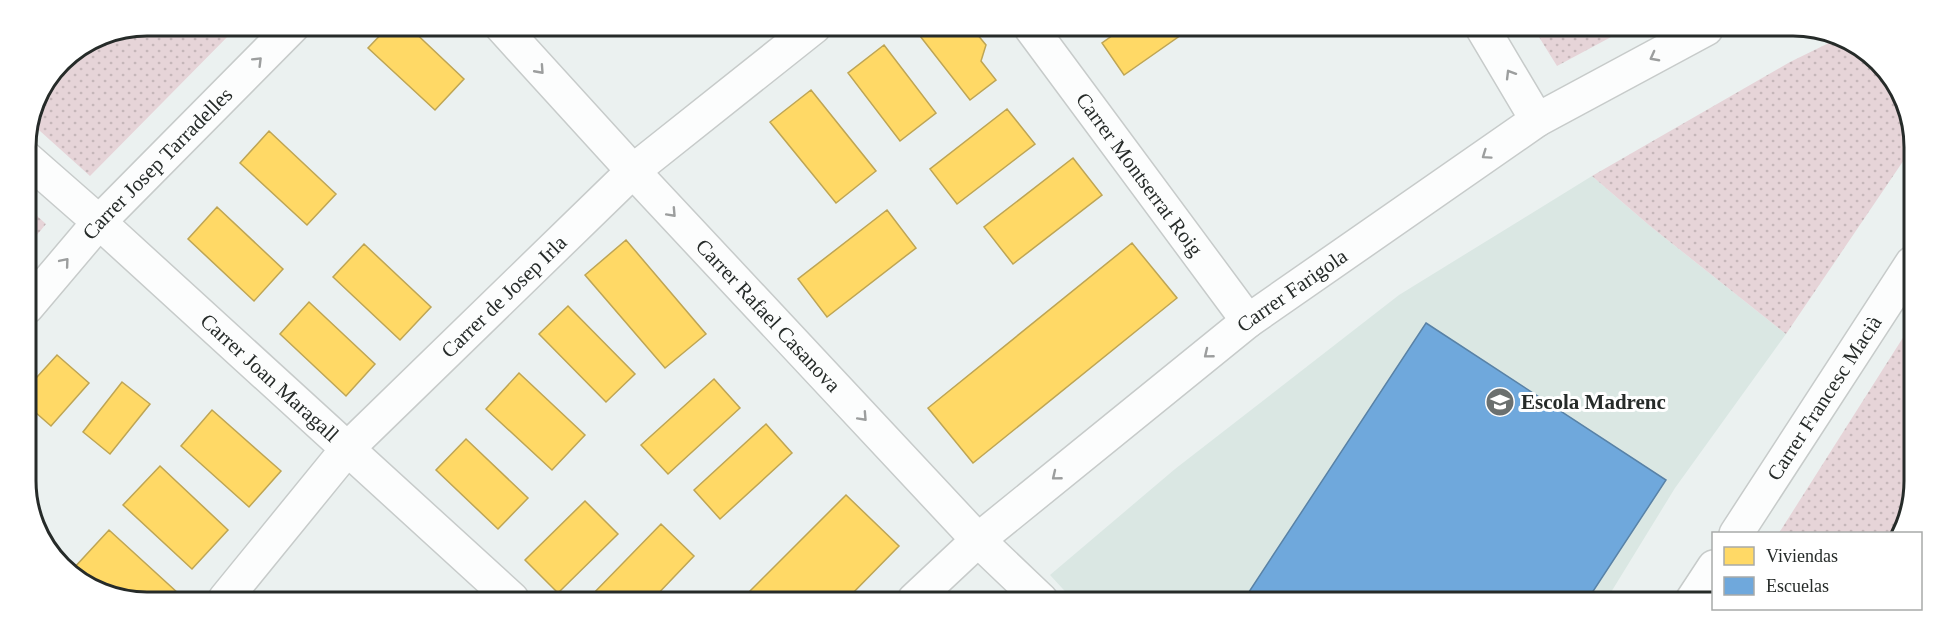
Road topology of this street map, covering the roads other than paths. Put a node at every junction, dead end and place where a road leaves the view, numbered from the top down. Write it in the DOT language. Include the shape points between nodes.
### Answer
graph roads {
  1 [pos="283,36"];
  2 [pos="510,36"];
  3 [pos="803,36"];
  4 [pos="1037,36"];
  5 [pos="1487,36"];
  6 [pos="1693,36"];
  7 [pos="1537,120"];
  8 [pos="36,167"];
  9 [pos="633,171"];
  10 [pos="99,222"];
  11 [pos="1904,274"];
  12 [pos="36,296"];
  13 [pos="1248,321"];
  14 [pos="348,448"];
  15 [pos="1737,532"];
  16 [pos="978,540"];
  17 [pos="1712,569"];
  18 [pos="230,592"];
  19 [pos="504,592"];
  20 [pos="923,592"];
  21 [pos="1033,592"];
  22 [pos="1697,592"];
  10 -- 1 [label="street, Carrer Josep Tarradelles, one-way"];
  2 -- 9 [label="street, Carrer Rafael Casanova, one-way"];
  3 -- 9 [label="street, Carrer de Josep Irla"];
  4 -- 13 [label="street, Carrer Montserrat Roig"];
  7 -- 5 [label="street, one-way"];
  6 -- 7 [label="street, Carrer Farigola, one-way"];
  7 -- 13 [label="street, Carrer Farigola, one-way"];
  8 -- 10 [label="street, Carrer Joan Maragall"];
  9 -- 14 [label="street, Carrer de Josep Irla"];
  9 -- 16 [label="street, Carrer Rafael Casanova, one-way"];
  12 -- 10 [label="street, Carrer Josep Tarradelles, one-way"];
  10 -- 14 [label="street, Carrer Joan Maragall"];
  11 -- 15 [label="street, Carrer Francesc Macià"];
  13 -- 16 [label="street, Carrer Farigola, one-way"];
  14 -- 18 [label="street, Carrer de Josep Irla"];
  14 -- 19 [label="street, Carrer Joan Maragall"];
  16 -- 20 [label="street, Carrer Farigola"];
  16 -- 21 [label="street, Carrer Rafael Casanova"];
  17 -- 22 [label="street"];
}
